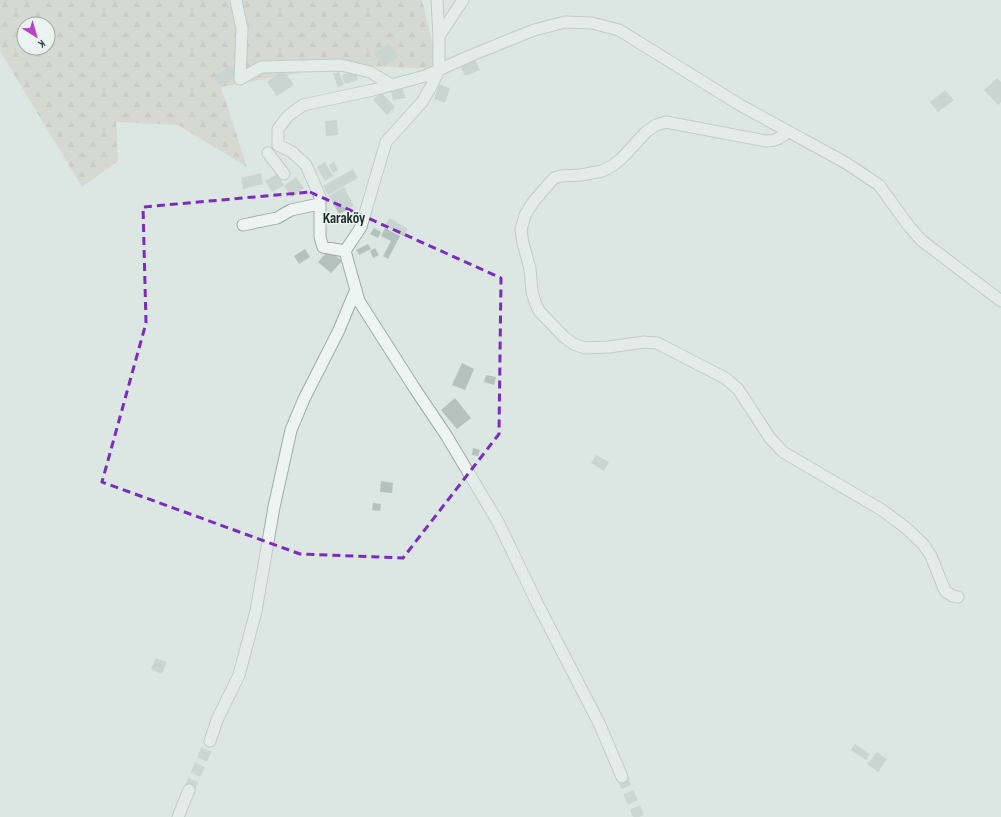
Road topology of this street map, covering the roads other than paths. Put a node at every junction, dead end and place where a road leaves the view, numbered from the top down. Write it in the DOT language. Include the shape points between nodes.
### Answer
graph roads {
  1 [pos="236,0"];
  2 [pos="437,0"];
  3 [pos="463,0"];
  4 [pos="439,36"];
  5 [pos="439,69"];
  6 [pos="392,85"];
  7 [pos="788,131"];
  8 [pos="268,153"];
  9 [pos="284,174"];
  10 [pos="319,204"];
  11 [pos="243,225"];
  12 [pos="345,251"];
  13 [pos="356,289"];
  14 [pos="1001,301"];
  15 [pos="958,597"];
  16 [pos="210,741"];
  17 [pos="622,776"];
  18 [pos="189,790"];
  19 [pos="178,817"];
  1 -- 6 [label="street" via="242,29 240,79 260,67 340,65 370,72"];
  2 -- 4 [label="street"];
  3 -- 4 [label="street"];
  4 -- 5 [label="street"];
  5 -- 6 [label="street" via="425,76"];
  5 -- 7 [label="street" via="534,30 565,22 592,23 619,30 740,105"];
  5 -- 12 [label="street" via="422,102 386,142 361,227"];
  6 -- 10 [label="street" via="303,105 288,116 278,128 278,145 292,152 306,165 320,197"];
  7 -- 14 [label="street" via="878,185 921,240"];
  7 -- 15 [label="street" via="774,141 766,141 666,122 646,132 622,158 602,172 554,178 525,215 521,230 534,302 539,311 574,344 585,348 657,342 725,378 738,390 770,438 783,452 882,510 906,528 923,544 931,556 946,592"];
  8 -- 9 [label="street"];
  10 -- 11 [label="street" via="291,210 277,218"];
  10 -- 12 [label="street" via="320,237 324,247"];
  12 -- 13 [label="street"];
  13 -- 16 [label="street" via="291,430 274,507 256,611 239,675 217,720"];
  13 -- 17 [label="street" via="359,301 370,320 446,435 498,522"];
  18 -- 19 [label="street"];
}
